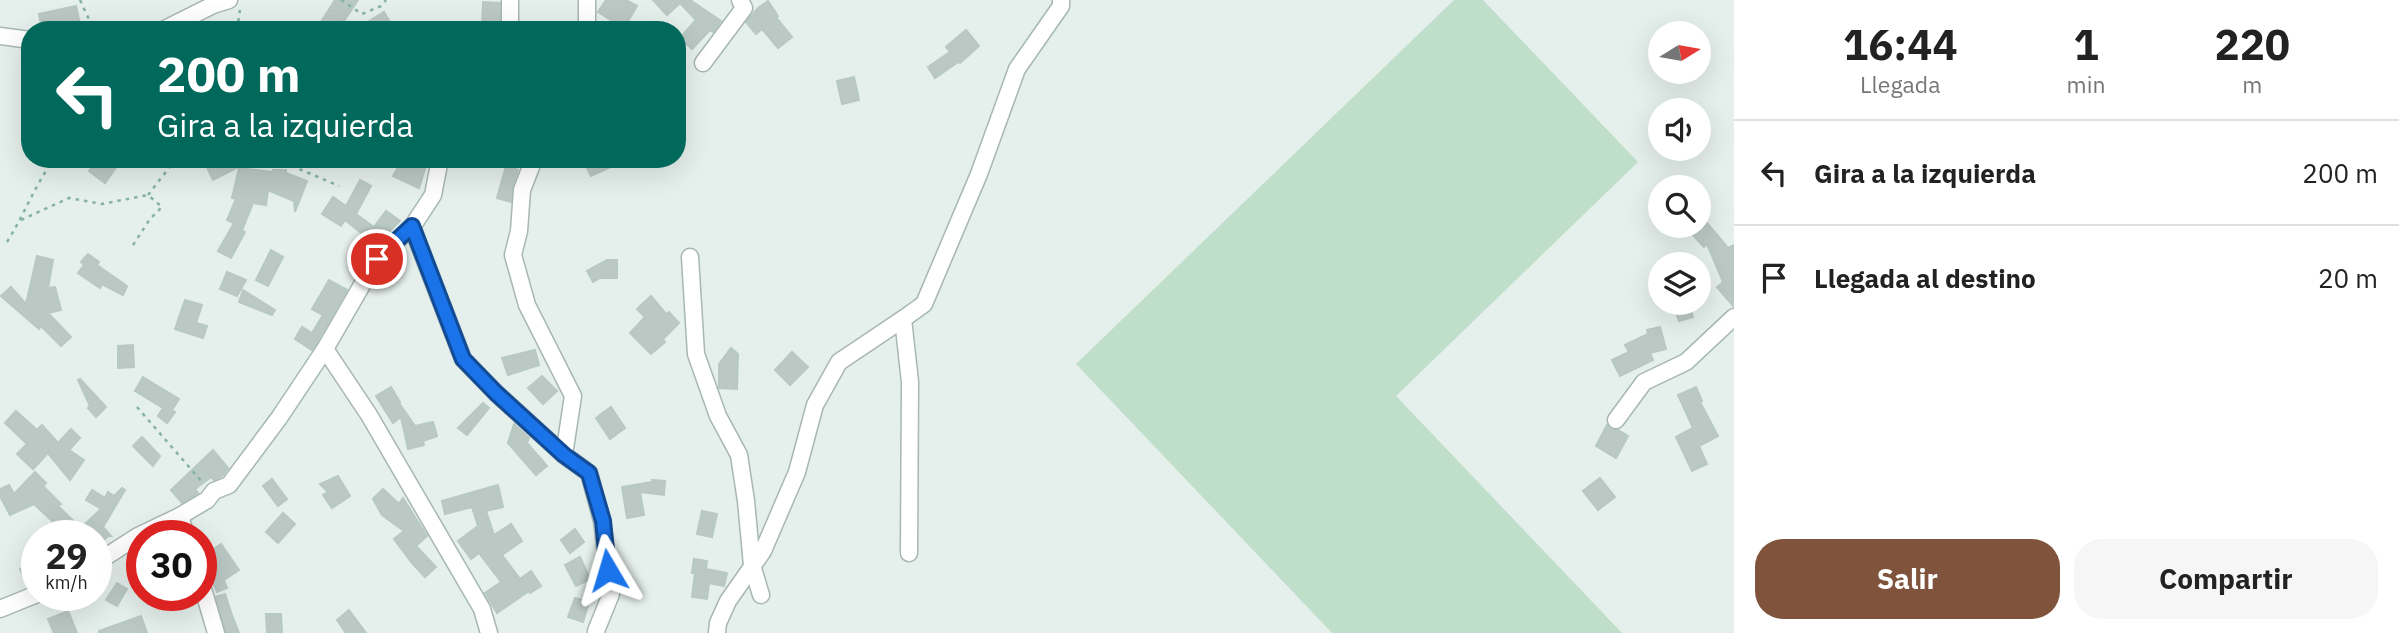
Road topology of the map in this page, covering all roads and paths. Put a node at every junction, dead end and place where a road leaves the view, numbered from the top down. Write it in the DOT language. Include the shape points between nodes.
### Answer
graph roads {
  1 [pos="80,0"];
  2 [pos="229,0"];
  3 [pos="242,0"];
  4 [pos="341,0"];
  5 [pos="386,0"];
  6 [pos="510,0"];
  7 [pos="587,0"];
  8 [pos="740,0"];
  9 [pos="1060,0"];
  10 [pos="89,21"];
  11 [pos="181,21"];
  12 [pos="238,21"];
  13 [pos="510,21"];
  14 [pos="587,21"];
  15 [pos="0,36"];
  16 [pos="21,39"];
  17 [pos="703,63"];
  18 [pos="47,168"];
  19 [pos="169,168"];
  20 [pos="297,168"];
  21 [pos="438,168"];
  22 [pos="531,168"];
  23 [pos="340,186"];
  24 [pos="148,195"];
  25 [pos="21,220"];
  26 [pos="412,226"];
  27 [pos="7,242"];
  28 [pos="134,245"];
  29 [pos="690,257"];
  30 [pos="1734,317"];
  31 [pos="903,319"];
  32 [pos="325,349"];
  33 [pos="137,407"];
  34 [pos="1616,419"];
  35 [pos="564,455"];
  36 [pos="214,491"];
  37 [pos="180,516"];
  38 [pos="181,520"];
  39 [pos="112,553"];
  40 [pos="909,553"];
  41 [pos="752,565"];
  42 [pos="761,595"];
  43 [pos="21,600"];
  44 [pos="0,609"];
  45 [pos="210,611"];
  46 [pos="596,631"];
  47 [pos="216,633"];
  48 [pos="489,633"];
  49 [pos="717,633"];
  1 -- 10 [label="path"];
  2 -- 11 [label="street"];
  3 -- 12 [label="path"];
  4 -- 5 [label="path" via="362,14"];
  6 -- 13 [label="street"];
  7 -- 14 [label="street"];
  8 -- 17 [label="street" via="744,8"];
  9 -- 31 [label="street" via="1061,6 1017,69 924,304"];
  15 -- 16 [label="street"];
  18 -- 25 [label="path"];
  19 -- 24 [label="path"];
  20 -- 23 [label="path"];
  21 -- 26 [label="street" via="433,195"];
  22 -- 35 [label="street" via="522,190 513,256 527,304 573,396"];
  24 -- 25 [label="path" via="102,204 69,198"];
  24 -- 28 [label="path" via="162,207"];
  25 -- 27 [label="path"];
  26 -- 32 [label="street" via="377,259"];
  26 -- 35 [label="street" via="463,359"];
  29 -- 41 [label="street" via="696,354 718,416 739,455"];
  30 -- 34 [label="street" via="1686,362 1644,382"];
  31 -- 40 [label="street" via="910,382"];
  31 -- 41 [label="street" via="839,362 815,405 797,472 764,551"];
  32 -- 36 [label="street" via="229,485"];
  32 -- 48 [label="street" via="482,608"];
  33 -- 36 [label="path" via="200,481"];
  35 -- 46 [label="street" via="589,473 603,521 611,594"];
  36 -- 37 [label="street"];
  37 -- 38 [label="street"];
  37 -- 39 [label="street"];
  41 -- 42 [label="street"];
  41 -- 49 [label="street" via="729,601"];
  43 -- 44 [label="street"];
  45 -- 47 [label="street"];
}
